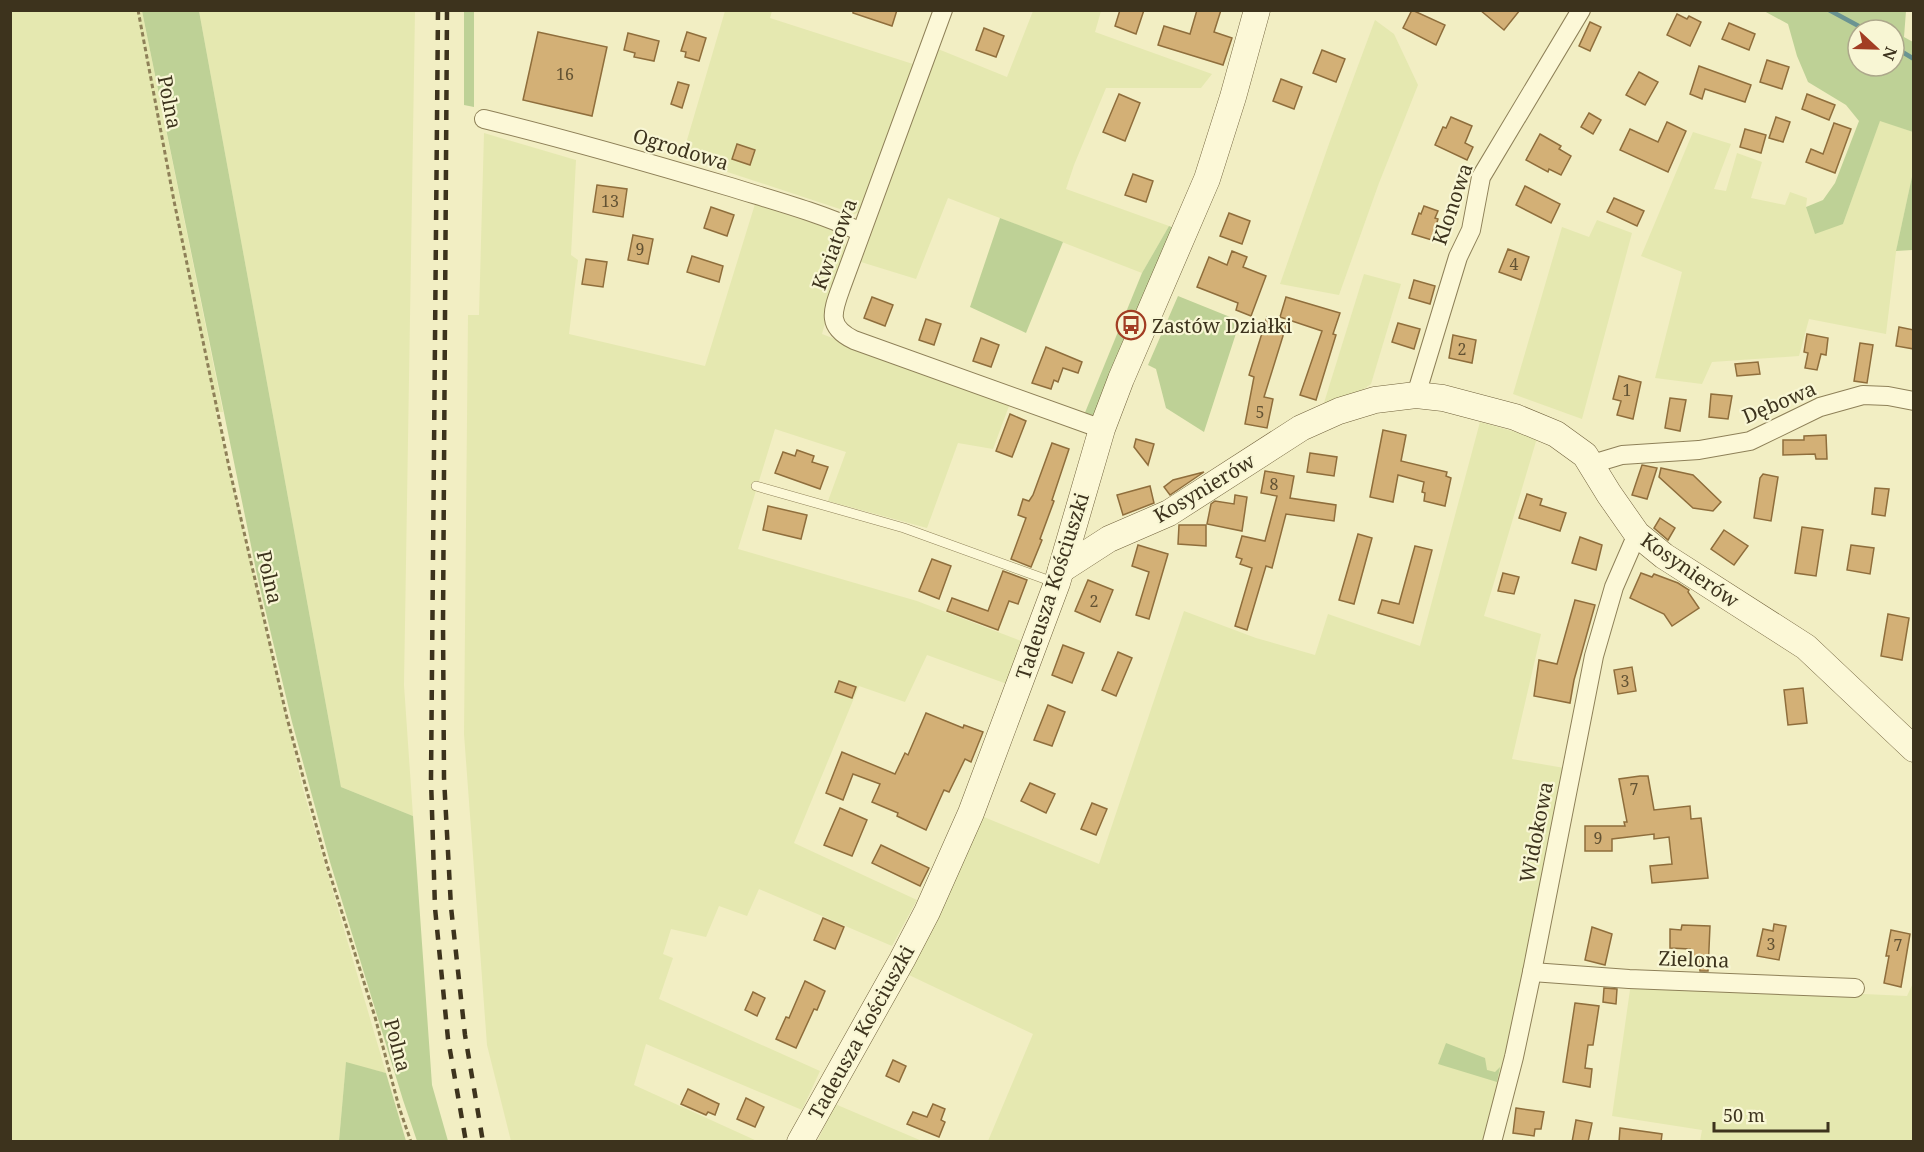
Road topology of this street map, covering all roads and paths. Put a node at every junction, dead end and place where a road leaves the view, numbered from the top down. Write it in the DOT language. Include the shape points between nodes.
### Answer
graph roads {
  1 [pos="138,10"];
  2 [pos="943,10"];
  3 [pos="1257,10"];
  4 [pos="1581,10"];
  5 [pos="484,119"];
  6 [pos="861,232"];
  7 [pos="1416,395"];
  8 [pos="1914,401"];
  9 [pos="1102,429"];
  10 [pos="1592,464"];
  11 [pos="756,486"];
  12 [pos="1076,519"];
  13 [pos="1637,534"];
  14 [pos="1109,539"];
  15 [pos="1059,576"];
  16 [pos="1914,749"];
  17 [pos="1532,972"];
  18 [pos="1855,988"];
  19 [pos="411,1142"];
  20 [pos="800,1142"];
  21 [pos="1492,1142"];
  1 -- 19 [label="path, Polna" via="229,466 287,718"];
  2 -- 6 [label="street, Kwiatowa"];
  3 -- 9 [label="street, Tadeusza Kościuszki" via="1207,179"];
  4 -- 7 [label="street, Klonowa" via="1481,177 1471,230 1458,257"];
  5 -- 6 [label="street, Ogrodowa" via="656,165 832,219"];
  6 -- 9 [label="street, Kwiatowa" via="834,310 834,321 842,333"];
  7 -- 10 [label="street, Kosynierów" via="1515,417 1556,434 1586,455"];
  7 -- 14 [label="street, Kosynierów" via="1376,400 1301,428 1169,513"];
  8 -- 10 [label="street, Dębowa" via="1863,395 1820,407 1750,441 1700,450 1622,455"];
  9 -- 12 [label="street, Tadeusza Kościuszki"];
  10 -- 13 [label="street, Kosynierów"];
  11 -- 15 [label="lane"];
  12 -- 14 [label="street"];
  12 -- 15 [label="street, Tadeusza Kościuszki"];
  13 -- 16 [label="street, Kosynierów" via="1664,556 1806,647"];
  13 -- 17 [label="street, Widokowa" via="1614,587 1594,656"];
  14 -- 15 [label="street, Kosynierów"];
  15 -- 20 [label="street, Tadeusza Kościuszki" via="946,872 902,960"];
  17 -- 18 [label="street, Zielona"];
  17 -- 21 [label="street, Widokowa"];
}
